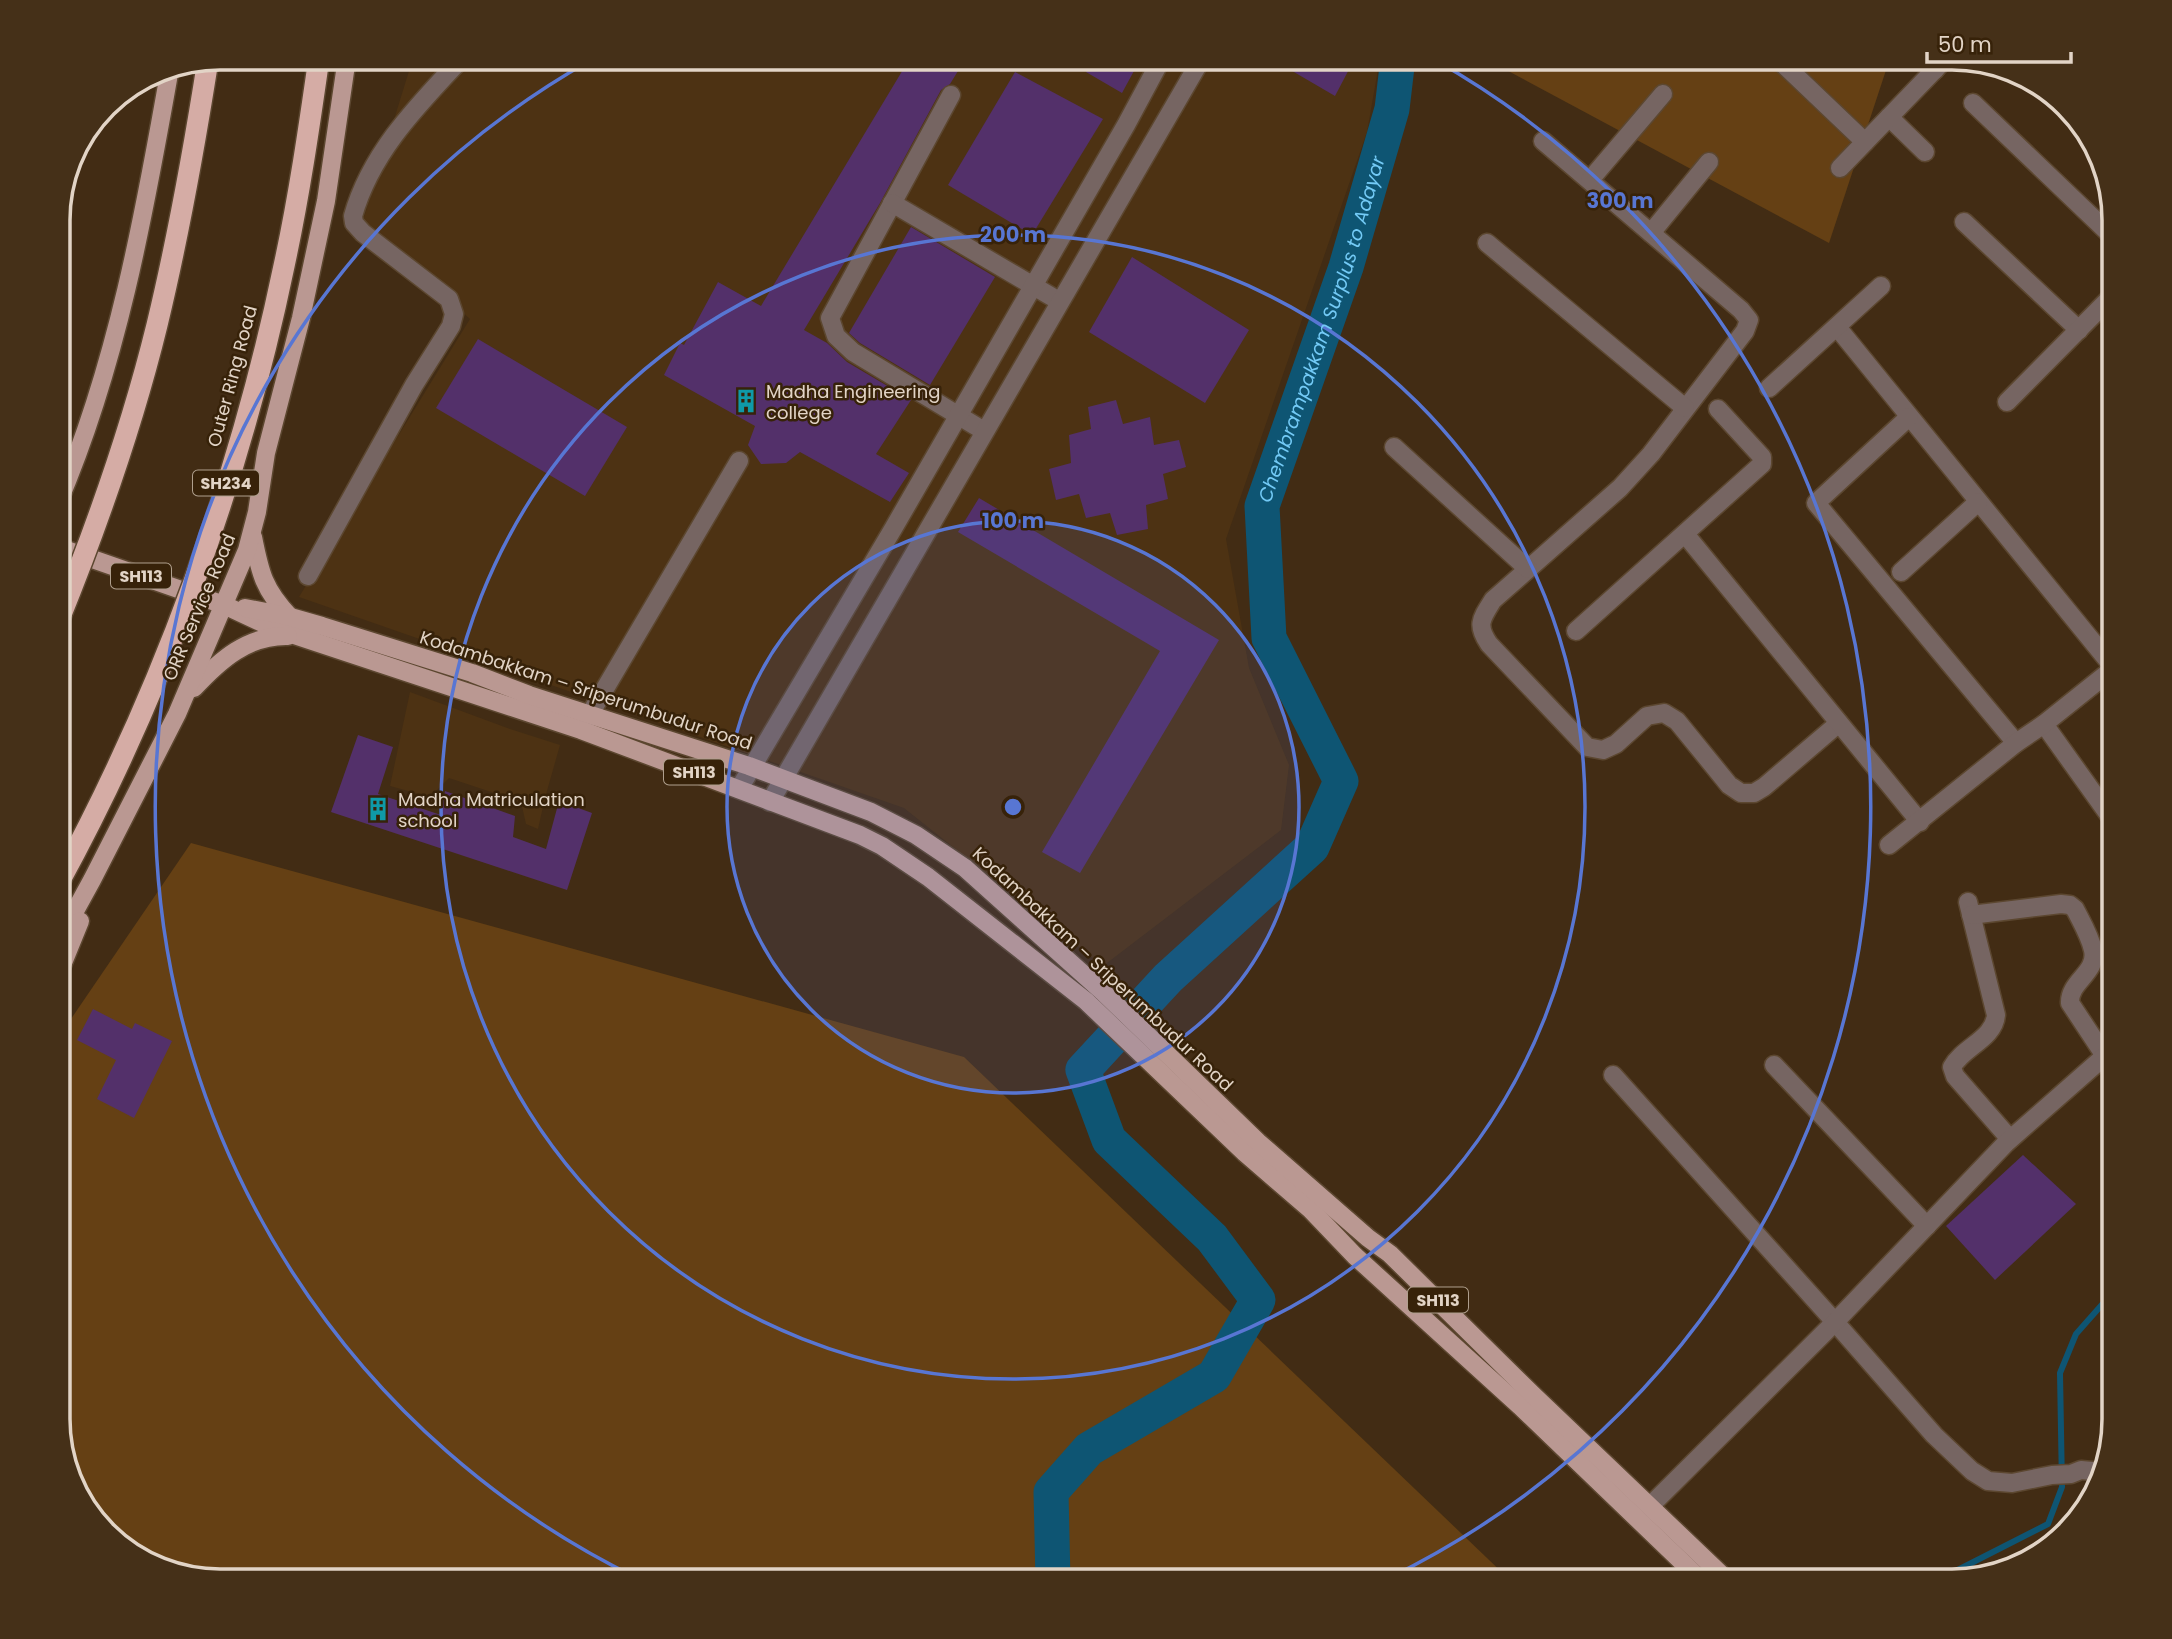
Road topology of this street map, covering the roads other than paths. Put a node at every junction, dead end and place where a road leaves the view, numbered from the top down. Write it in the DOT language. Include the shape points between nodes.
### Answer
graph roads {
  1 [pos="317,70"];
  2 [pos="345,70"];
  3 [pos="451,70"];
  4 [pos="1156,70"];
  5 [pos="1195,70"];
  6 [pos="1790,70"];
  7 [pos="1927,70"];
  8 [pos="206,71"];
  9 [pos="168,79"];
  10 [pos="1663,94"];
  11 [pos="951,95"];
  12 [pos="1973,103"];
  13 [pos="1889,117"];
  14 [pos="1543,141"];
  15 [pos="1865,142"];
  16 [pos="1925,152"];
  17 [pos="1709,162"];
  18 [pos="1840,168"];
  19 [pos="1590,180"];
  20 [pos="892,203"];
  21 [pos="1964,222"];
  22 [pos="2102,227"];
  23 [pos="1651,233"];
  24 [pos="1487,243"];
  25 [pos="1881,286"];
  26 [pos="1033,287"];
  27 [pos="1059,301"];
  28 [pos="2102,306"];
  29 [pos="1837,327"];
  30 [pos="2079,330"];
  31 [pos="1769,388"];
  32 [pos="2007,402"];
  33 [pos="1685,408"];
  34 [pos="1718,408"];
  35 [pos="958,416"];
  36 [pos="1909,417"];
  37 [pos="984,431"];
  38 [pos="1394,447"];
  39 [pos="80,452"];
  40 [pos="739,461"];
  41 [pos="70,466"];
  42 [pos="70,475"];
  43 [pos="1978,502"];
  44 [pos="253,533"];
  45 [pos="1685,534"];
  46 [pos="70,551"];
  47 [pos="1528,569"];
  48 [pos="1902,572"];
  49 [pos="308,576"];
  50 [pos="70,591"];
  51 [pos="224,605"];
  52 [pos="290,617"];
  53 [pos="1576,631"];
  54 [pos="299,636"];
  55 [pos="2102,653"];
  56 [pos="2102,678"];
  57 [pos="182,702"];
  58 [pos="585,722"];
  59 [pos="1839,723"];
  60 [pos="2044,724"];
  61 [pos="2016,743"];
  62 [pos="752,767"];
  63 [pos="783,780"];
  64 [pos="739,789"];
  65 [pos="770,802"];
  66 [pos="2102,805"];
  67 [pos="1920,821"];
  68 [pos="1889,845"];
  69 [pos="70,862"];
  70 [pos="95,874"];
  71 [pos="70,920"];
  72 [pos="70,945"];
  73 [pos="1127,1032"];
  74 [pos="2102,1042"];
  75 [pos="2102,1059"];
  76 [pos="1774,1065"];
  77 [pos="1613,1075"];
  78 [pos="2010,1139"];
  79 [pos="1927,1226"];
  80 [pos="1835,1322"];
  81 [pos="2093,1471"];
  82 [pos="1644,1512"];
  83 [pos="1692,1569"];
  84 [pos="1713,1569"];
  1 -- 69 [label="highway, Outer Ring Road / SH234, bridge" via="282,278 215,517 171,642"];
  2 -- 44 [label="main road, ORR Service Road" via="326,201 266,453"];
  3 -- 49 [label="street" via="401,124 379,156 353,216 363,233 449,299 454,314 451,326"];
  4 -- 26 [label="street"];
  5 -- 27 [label="street"];
  6 -- 15 [label="street"];
  7 -- 13 [label="street"];
  8 -- 50 [label="highway, bridge" via="156,327 121,449"];
  9 -- 39 [label="main road" via="124,301"];
  10 -- 19 [label="street"];
  11 -- 20 [label="street"];
  12 -- 22 [label="street"];
  13 -- 15 [label="street"];
  13 -- 16 [label="street"];
  14 -- 19 [label="street"];
  15 -- 18 [label="street"];
  17 -- 23 [label="street"];
  19 -- 23 [label="street"];
  20 -- 26 [label="street"];
  20 -- 35 [label="street" via="830,318 836,337 853,352"];
  21 -- 30 [label="street"];
  23 -- 33 [label="street" via="1749,320"];
  24 -- 33 [label="street"];
  25 -- 29 [label="street"];
  26 -- 27 [label="street"];
  26 -- 35 [label="street"];
  27 -- 37 [label="street"];
  28 -- 30 [label="street"];
  29 -- 31 [label="street"];
  29 -- 36 [label="street"];
  30 -- 32 [label="street"];
  33 -- 47 [label="street" via="1620,488"];
  34 -- 45 [label="street" via="1762,457 1762,464"];
  35 -- 37 [label="street"];
  35 -- 62 [label="street"];
  36 -- 43 [label="street"];
  36 -- 61 [label="street" via="1816,503"];
  37 -- 63 [label="street"];
  38 -- 47 [label="street"];
  39 -- 41 [label="main road"];
  39 -- 42 [label="main road"];
  40 -- 58 [label="street"];
  43 -- 48 [label="street"];
  43 -- 55 [label="street"];
  44 -- 51 [label="main road, ORR Service Road"];
  44 -- 52 [label="main road" via="262,577"];
  45 -- 53 [label="street"];
  45 -- 59 [label="street"];
  46 -- 51 [label="main road, Kodambakkam – Sriperumbudur Road / SH113"];
  47 -- 59 [label="street" via="1493,600 1482,617 1480,632 1587,747 1603,750 1647,716 1664,713 1677,721 1728,785 1741,793 1754,793"];
  51 -- 52 [label="main road, Kodambakkam – Sriperumbudur Road / SH113"];
  51 -- 54 [label="main road, Kodambakkam – Sriperumbudur Road / SH113"];
  51 -- 57 [label="main road, ORR Service Road"];
  52 -- 58 [label="main road, Kodambakkam – Sriperumbudur Road / SH113" via="472,673"];
  54 -- 57 [label="main road" via="278,635 244,645 220,661"];
  54 -- 58 [label="main road, Kodambakkam – Sriperumbudur Road / SH113"];
  56 -- 60 [label="street"];
  57 -- 70 [label="main road, ORR Service Road"];
  58 -- 62 [label="main road, Kodambakkam – Sriperumbudur Road / SH113"];
  58 -- 64 [label="main road, Kodambakkam – Sriperumbudur Road / SH113"];
  59 -- 67 [label="street"];
  60 -- 61 [label="street"];
  60 -- 66 [label="street"];
  61 -- 67 [label="street"];
  62 -- 63 [label="main road, Kodambakkam – Sriperumbudur Road / SH113"];
  62 -- 64 [label="street"];
  63 -- 65 [label="street"];
  63 -- 73 [label="main road, Kodambakkam – Sriperumbudur Road / SH113" via="871,812 965,868 1120,1009"];
  64 -- 65 [label="main road, Kodambakkam – Sriperumbudur Road / SH113"];
  65 -- 73 [label="main road, Kodambakkam – Sriperumbudur Road / SH113" via="860,835 898,856"];
  67 -- 68 [label="street"];
  70 -- 71 [label="main road, ORR Service Road"];
  70 -- 72 [label="main road"];
  73 -- 82 [label="main road, Kodambakkam – Sriperumbudur Road / SH113" via="1245,1153 1311,1210 1355,1256"];
  73 -- 82 [label="main road, Kodambakkam – Sriperumbudur Road / SH113" via="1390,1254"];
  74 -- 78 [label="street" via="2070,1003 2075,984 2093,962 2093,950 2075,908 2061,904 1970,909 1996,1024 1952,1067"];
  75 -- 78 [label="street"];
  76 -- 79 [label="street"];
  77 -- 80 [label="street"];
  78 -- 79 [label="street"];
  79 -- 80 [label="street"];
  80 -- 81 [label="street" via="1934,1435 1988,1481 2012,1483"];
  80 -- 82 [label="street"];
  82 -- 83 [label="main road, Kodambakkam – Sriperumbudur Road / SH113"];
  82 -- 84 [label="main road, Kodambakkam – Sriperumbudur Road / SH113"];
}
